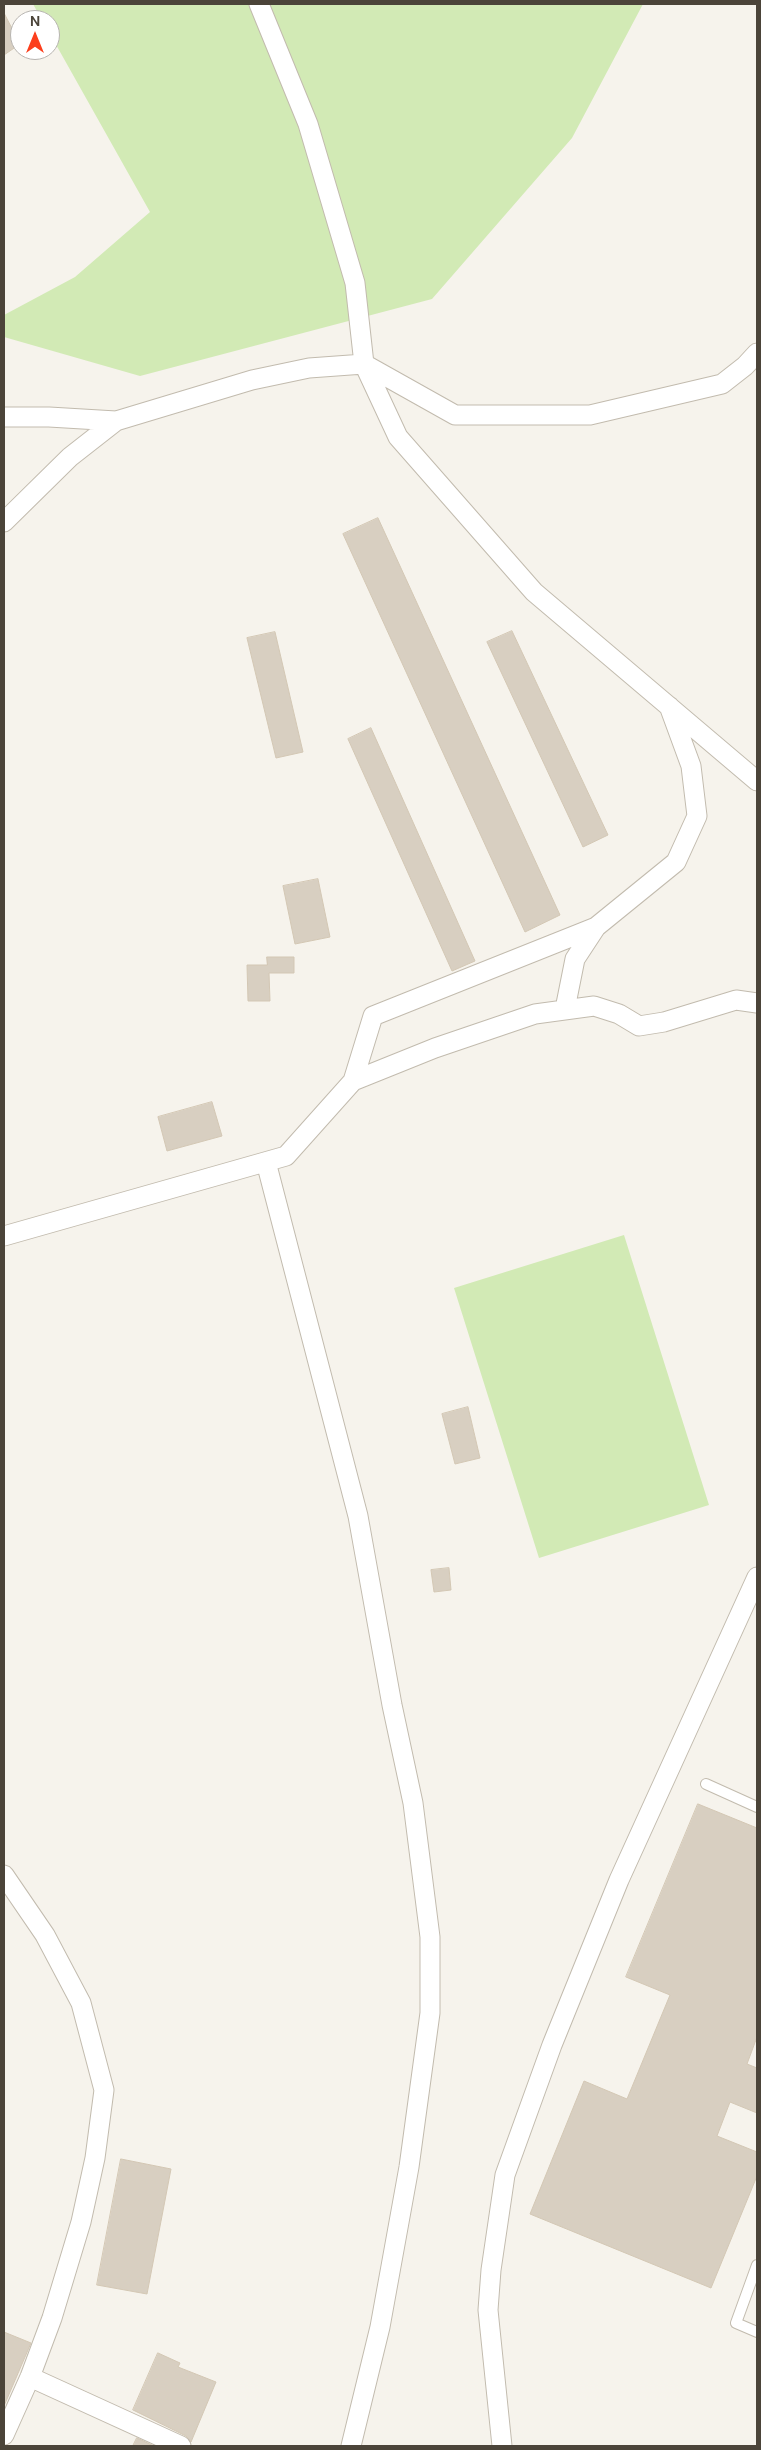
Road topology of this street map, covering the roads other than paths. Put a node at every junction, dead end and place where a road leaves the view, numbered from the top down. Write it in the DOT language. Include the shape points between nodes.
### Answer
graph roads {
  1 [pos="259,4"];
  2 [pos="757,352"];
  3 [pos="364,364"];
  4 [pos="4,417"];
  5 [pos="116,421"];
  6 [pos="4,522"];
  7 [pos="669,705"];
  8 [pos="757,781"];
  9 [pos="596,927"];
  10 [pos="757,1003"];
  11 [pos="565,1008"];
  12 [pos="353,1081"];
  13 [pos="266,1162"];
  14 [pos="4,1236"];
  15 [pos="757,1577"];
  16 [pos="706,1784"];
  17 [pos="757,1807"];
  18 [pos="4,1875"];
  19 [pos="757,2265"];
  20 [pos="757,2332"];
  21 [pos="30,2377"];
  22 [pos="4,2435"];
  23 [pos="181,2446"];
  24 [pos="351,2446"];
  25 [pos="502,2446"];
  1 -- 3 [label="street" via="308,124 355,283"];
  2 -- 3 [label="street" via="722,384 590,415 455,415"];
  3 -- 5 [label="street" via="309,368 252,380"];
  3 -- 7 [label="street" via="398,436 534,592"];
  4 -- 5 [label="street"];
  5 -- 6 [label="street" via="70,457"];
  7 -- 8 [label="street"];
  7 -- 9 [label="street" via="691,766 696,816 676,862"];
  9 -- 11 [label="street" via="575,960"];
  9 -- 12 [label="street" via="373,1016"];
  10 -- 11 [label="street" via="736,1000 640,1026 619,1014 594,1006"];
  11 -- 12 [label="street" via="534,1014 435,1048"];
  12 -- 13 [label="street" via="286,1156"];
  13 -- 14 [label="street"];
  13 -- 24 [label="street" via="358,1516 413,1803 430,1937 430,2013 409,2167 380,2327"];
  15 -- 25 [label="street" via="619,1880 552,2044 505,2175 488,2310"];
  16 -- 17 [label="lane"];
  18 -- 21 [label="street" via="45,1935 81,2003 104,2090 95,2158 81,2222"];
  19 -- 20 [label="lane" via="736,2324"];
  21 -- 22 [label="street"];
  21 -- 23 [label="street"];
}
